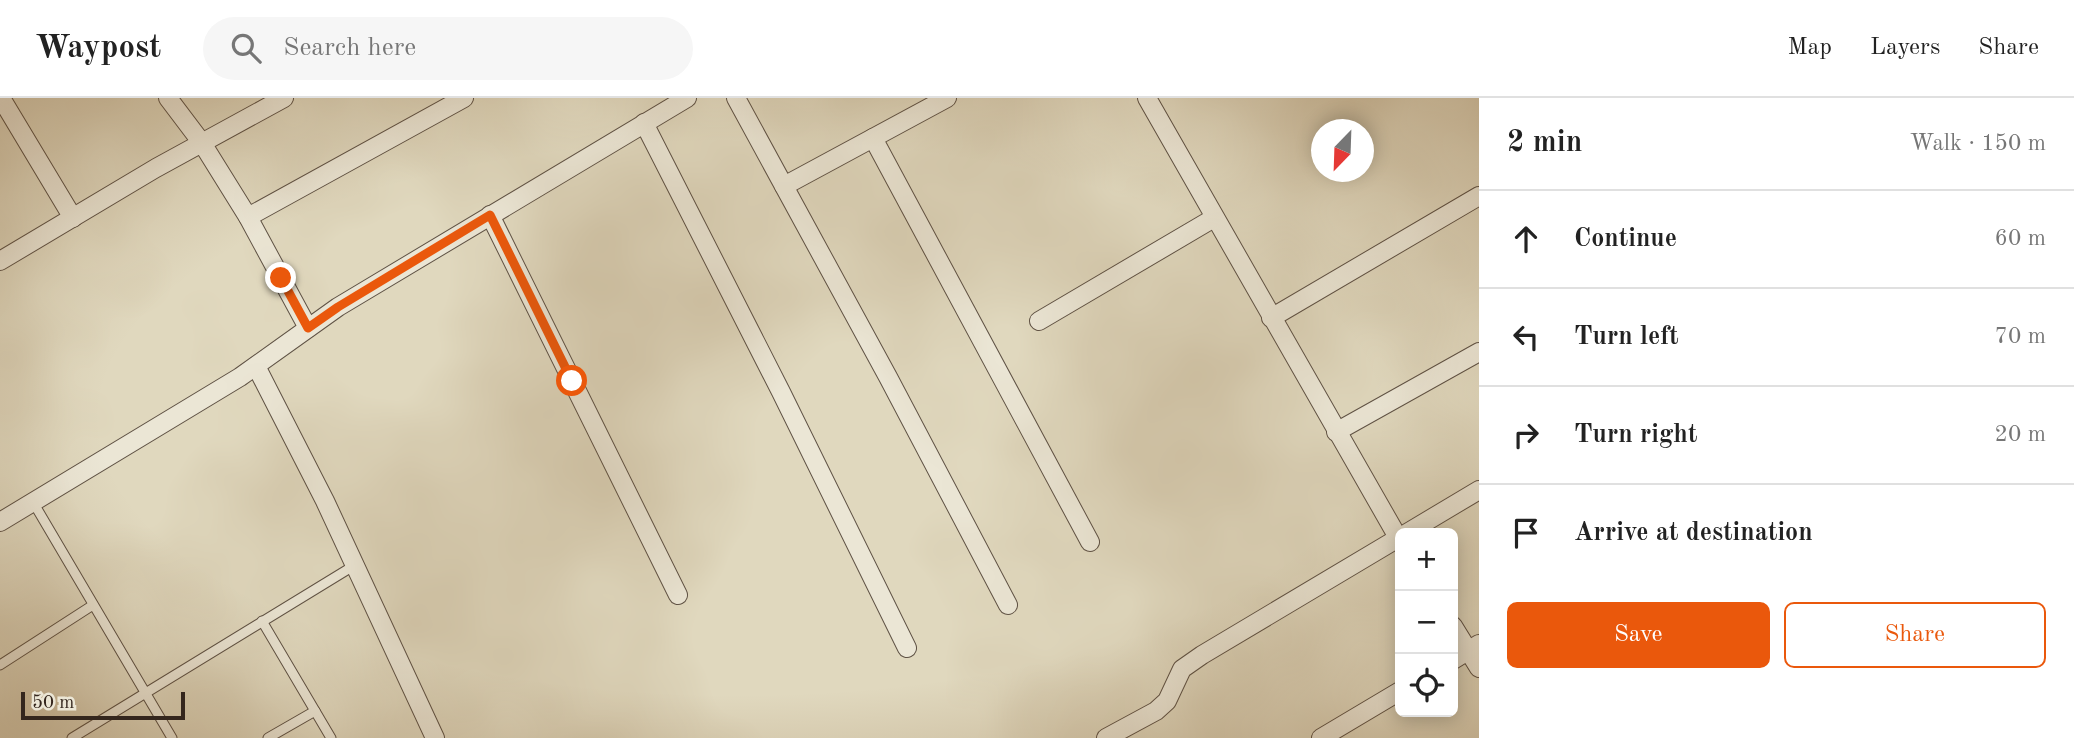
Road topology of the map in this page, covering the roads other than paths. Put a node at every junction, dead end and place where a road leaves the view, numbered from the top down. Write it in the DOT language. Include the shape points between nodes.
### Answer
graph roads {
  1 [pos="1,98"];
  2 [pos="167,98"];
  3 [pos="284,98"];
  4 [pos="464,98"];
  5 [pos="687,98"];
  6 [pos="736,98"];
  7 [pos="947,98"];
  8 [pos="1147,98"];
  9 [pos="644,122"];
  10 [pos="873,138"];
  11 [pos="202,143"];
  12 [pos="784,187"];
  13 [pos="1479,196"];
  14 [pos="490,215"];
  15 [pos="248,217"];
  16 [pos="73,218"];
  17 [pos="1214,218"];
  18 [pos="0,261"];
  19 [pos="1271,318"];
  20 [pos="1039,321"];
  21 [pos="308,328"];
  22 [pos="1479,352"];
  23 [pos="257,366"];
  24 [pos="1336,432"];
  25 [pos="1479,490"];
  26 [pos="33,502"];
  27 [pos="0,522"];
  28 [pos="1395,528"];
  29 [pos="1416,528"];
  30 [pos="1395,541"];
  31 [pos="1090,542"];
  32 [pos="355,565"];
  33 [pos="678,595"];
  34 [pos="93,605"];
  35 [pos="1008,605"];
  36 [pos="262,621"];
  37 [pos="1458,635"];
  38 [pos="907,648"];
  39 [pos="1467,651"];
  40 [pos="0,665"];
  41 [pos="1479,668"];
  42 [pos="145,692"];
  43 [pos="1395,694"];
  44 [pos="316,711"];
  45 [pos="72,738"];
  46 [pos="172,738"];
  47 [pos="268,738"];
  48 [pos="331,738"];
  49 [pos="435,738"];
  50 [pos="1105,738"];
  51 [pos="1321,738"];
  1 -- 16 [label="street"];
  2 -- 11 [label="street"];
  3 -- 11 [label="street"];
  4 -- 15 [label="street"];
  5 -- 9 [label="street"];
  6 -- 12 [label="street"];
  7 -- 10 [label="street"];
  8 -- 17 [label="street"];
  9 -- 14 [label="street"];
  9 -- 38 [label="street"];
  10 -- 12 [label="street"];
  10 -- 31 [label="street"];
  11 -- 15 [label="street"];
  11 -- 16 [label="street"];
  12 -- 35 [label="street"];
  13 -- 19 [label="street"];
  14 -- 21 [label="street"];
  14 -- 33 [label="street"];
  15 -- 21 [label="street"];
  16 -- 18 [label="street"];
  17 -- 19 [label="street"];
  17 -- 20 [label="street"];
  19 -- 24 [label="street"];
  21 -- 23 [label="street"];
  22 -- 24 [label="street"];
  23 -- 26 [label="street"];
  23 -- 32 [label="street"];
  24 -- 28 [label="street"];
  25 -- 29 [label="street"];
  26 -- 27 [label="street"];
  26 -- 34 [label="lane"];
  30 -- 50 [label="street" via="1202,655 1182,669 1167,701"];
  32 -- 36 [label="lane"];
  32 -- 49 [label="street"];
  34 -- 40 [label="lane"];
  34 -- 42 [label="lane"];
  36 -- 42 [label="lane"];
  36 -- 44 [label="lane"];
  37 -- 39 [label="street"];
  39 -- 41 [label="street"];
  42 -- 45 [label="lane"];
  42 -- 46 [label="lane"];
  43 -- 51 [label="street"];
  44 -- 47 [label="lane"];
  44 -- 48 [label="lane"];
}
